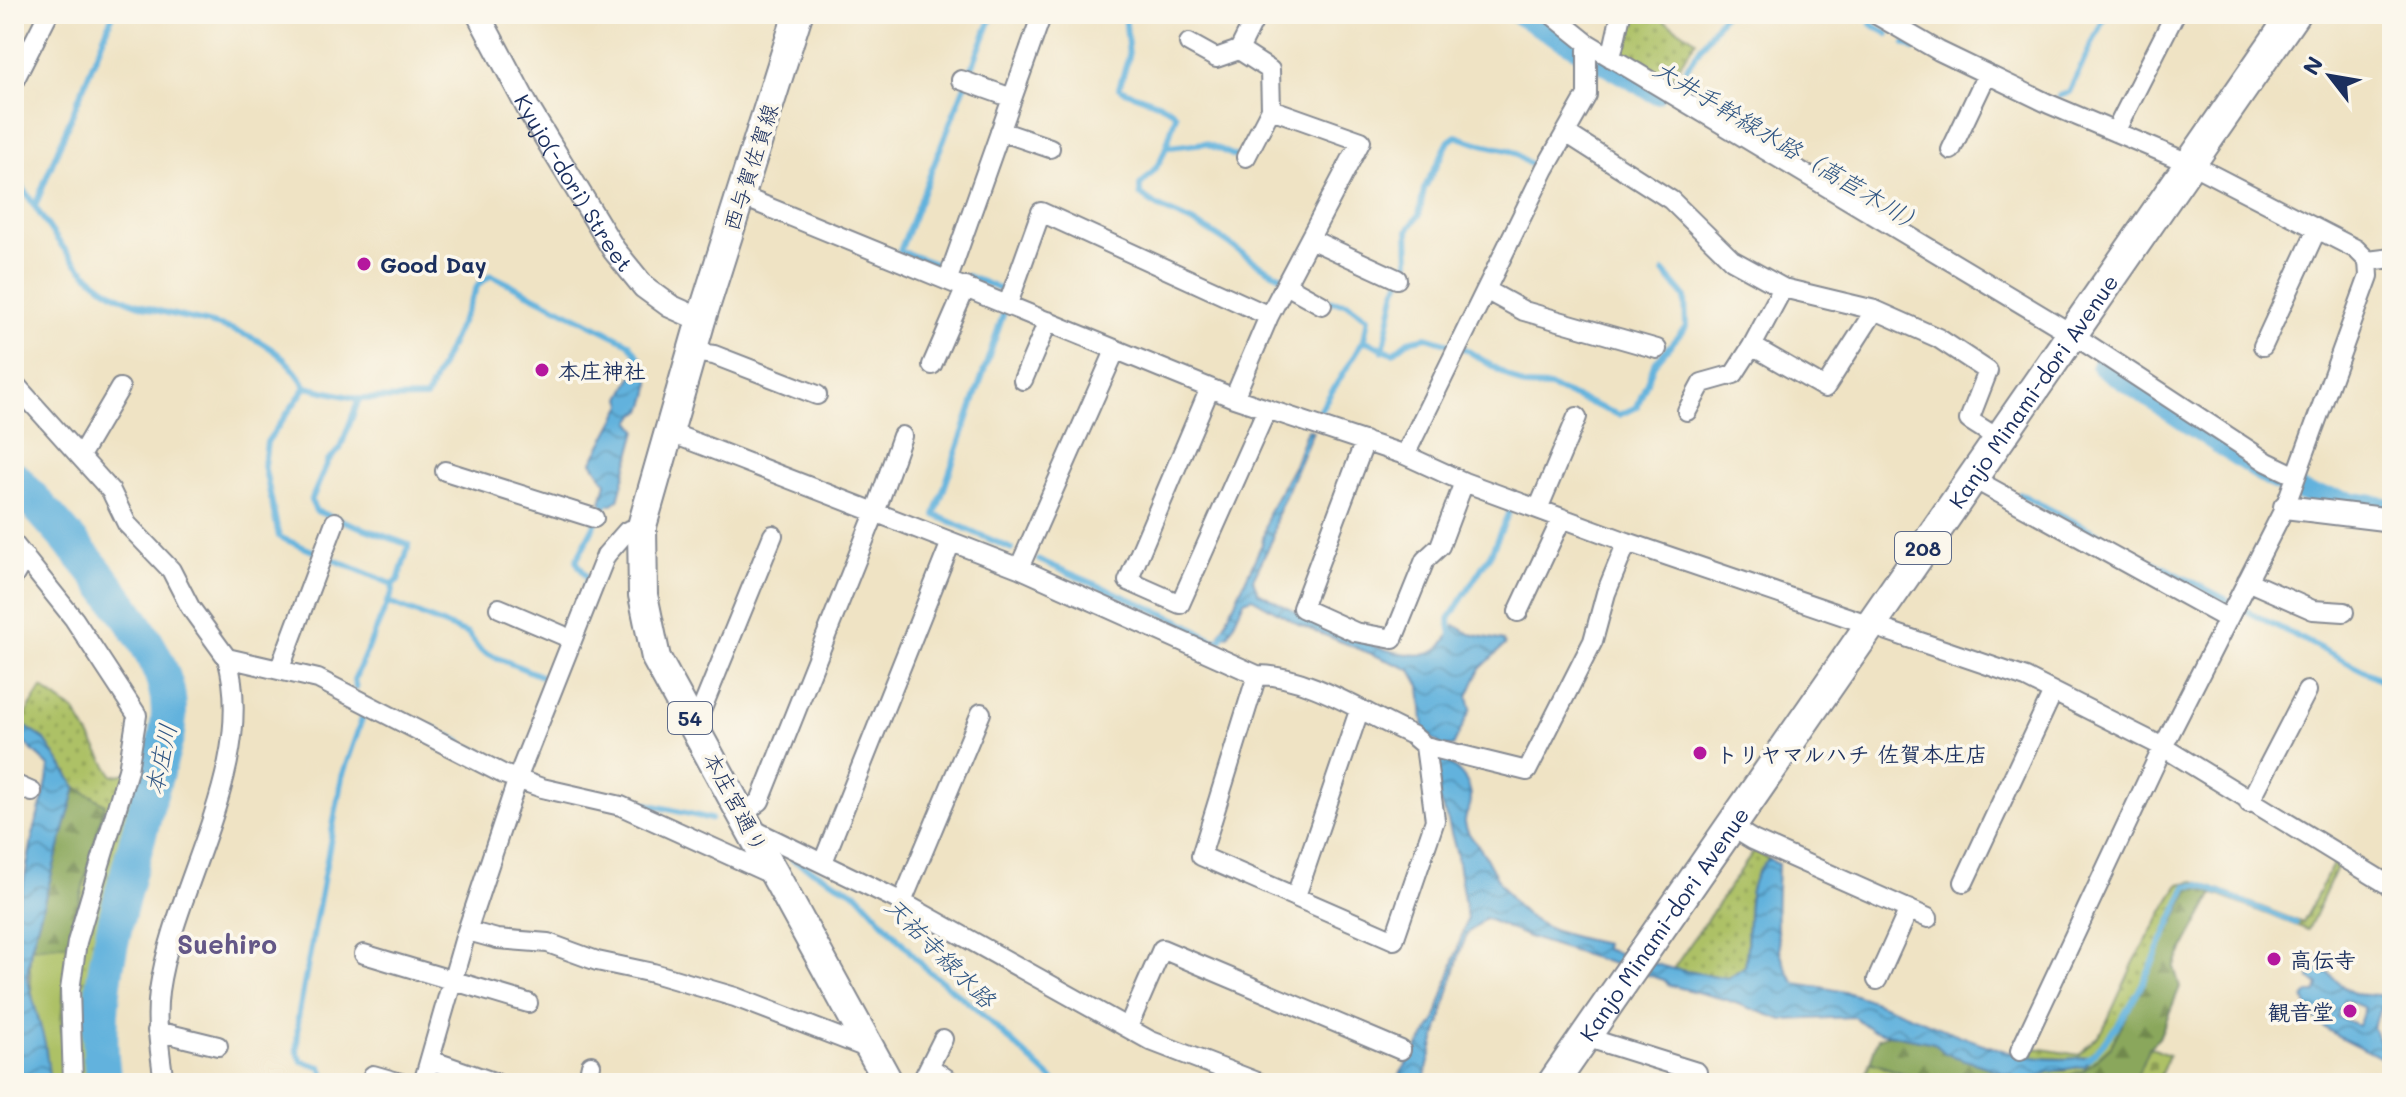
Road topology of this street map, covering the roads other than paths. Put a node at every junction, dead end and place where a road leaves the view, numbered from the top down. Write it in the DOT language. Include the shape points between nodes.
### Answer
graph roads {
  1 [pos="48,14"];
  2 [pos="478,14"];
  3 [pos="798,14"];
  4 [pos="1042,14"];
  5 [pos="1257,14"];
  6 [pos="1551,14"];
  7 [pos="1621,14"];
  8 [pos="1875,14"];
  9 [pos="2175,14"];
  10 [pos="2294,14"];
  11 [pos="1189,43"];
  12 [pos="1587,43"];
  13 [pos="1239,50"];
  14 [pos="1611,58"];
  15 [pos="1987,74"];
  16 [pos="14,81"];
  17 [pos="965,82"];
  18 [pos="1012,98"];
  19 [pos="1271,109"];
  20 [pos="1000,131"];
  21 [pos="2115,132"];
  22 [pos="1566,133"];
  23 [pos="1050,148"];
  24 [pos="1951,150"];
  25 [pos="1246,157"];
  26 [pos="2191,164"];
  27 [pos="741,196"];
  28 [pos="2317,229"];
  29 [pos="1310,239"];
  30 [pos="2392,258"];
  31 [pos="2368,261"];
  32 [pos="948,279"];
  33 [pos="1397,279"];
  34 [pos="1288,280"];
  35 [pos="966,287"];
  36 [pos="1783,288"];
  37 [pos="1486,290"];
  38 [pos="1008,304"];
  39 [pos="1322,305"];
  40 [pos="1875,310"];
  41 [pos="1269,316"];
  42 [pos="701,320"];
  43 [pos="1048,321"];
  44 [pos="2072,334"];
  45 [pos="1752,346"];
  46 [pos="2263,346"];
  47 [pos="1657,349"];
  48 [pos="1115,351"];
  49 [pos="693,352"];
  50 [pos="932,365"];
  51 [pos="1023,380"];
  52 [pos="14,383"];
  53 [pos="120,388"];
  54 [pos="1210,388"];
  55 [pos="817,395"];
  56 [pos="1234,398"];
  57 [pos="1267,409"];
  58 [pos="1687,411"];
  59 [pos="1577,417"];
  60 [pos="671,433"];
  61 [pos="902,436"];
  62 [pos="1999,439"];
  63 [pos="1365,441"];
  64 [pos="1405,455"];
  65 [pos="80,456"];
  66 [pos="445,471"];
  67 [pos="1972,478"];
  68 [pos="1464,482"];
  69 [pos="2291,490"];
  70 [pos="1538,509"];
  71 [pos="875,513"];
  72 [pos="594,518"];
  73 [pos="1562,518"];
  74 [pos="2392,520"];
  75 [pos="335,522"];
  76 [pos="642,526"];
  77 [pos="773,535"];
  78 [pos="951,542"];
  79 [pos="1627,542"];
  80 [pos="20,550"];
  81 [pos="1019,568"];
  82 [pos="14,576"];
  83 [pos="2247,581"];
  84 [pos="499,608"];
  85 [pos="1518,612"];
  86 [pos="2344,612"];
  87 [pos="2228,619"];
  88 [pos="1871,623"];
  89 [pos="562,635"];
  90 [pos="227,658"];
  91 [pos="280,668"];
  92 [pos="1257,675"];
  93 [pos="2307,691"];
  94 [pos="2053,692"];
  95 [pos="1359,711"];
  96 [pos="981,713"];
  97 [pos="692,723"];
  98 [pos="2163,747"];
  99 [pos="1437,750"];
  100 [pos="518,779"];
  101 [pos="14,784"];
  102 [pos="32,792"];
  103 [pos="2249,803"];
  104 [pos="748,822"];
  105 [pos="1730,826"];
  106 [pos="823,862"];
  107 [pos="773,875"];
  108 [pos="1964,882"];
  109 [pos="2392,887"];
  110 [pos="1296,896"];
  111 [pos="902,902"];
  112 [pos="1909,909"];
  113 [pos="1928,918"];
  114 [pos="468,931"];
  115 [pos="364,954"];
  116 [pos="453,979"];
  117 [pos="1877,980"];
  118 [pos="528,1003"];
  119 [pos="1128,1027"];
  120 [pos="157,1031"];
  121 [pos="1585,1037"];
  122 [pos="943,1039"];
  123 [pos="218,1046"];
  124 [pos="872,1050"];
  125 [pos="1401,1050"];
  126 [pos="2020,1051"];
  127 [pos="430,1060"];
  128 [pos="373,1075"];
  129 [pos="926,1076"];
  130 [pos="73,1083"];
  131 [pos="164,1083"];
  132 [pos="401,1083"];
  133 [pos="423,1083"];
  134 [pos="496,1083"];
  135 [pos="889,1083"];
  136 [pos="953,1083"];
  137 [pos="1260,1083"];
  138 [pos="1553,1083"];
  139 [pos="1694,1083"];
  1 -- 16 [label="street"];
  2 -- 42 [label="street, Kyujo(-dori) Street" via="614,250 644,287"];
  3 -- 27 [label="main road, 西与賀佐賀線 / 54"];
  4 -- 18 [label="street"];
  5 -- 13 [label="street"];
  6 -- 12 [label="street"];
  7 -- 14 [label="street"];
  8 -- 15 [label="street"];
  9 -- 21 [label="street"];
  10 -- 26 [label="highway, Kanjo Minami-dori Avenue / 208"];
  11 -- 13 [label="street" via="1216,58"];
  12 -- 14 [label="street"];
  12 -- 22 [label="street" via="1587,95"];
  13 -- 19 [label="street" via="1270,70"];
  14 -- 44 [label="street"];
  15 -- 21 [label="street"];
  15 -- 24 [label="street"];
  17 -- 18 [label="street"];
  18 -- 20 [label="street"];
  19 -- 25 [label="street"];
  19 -- 29 [label="street" via="1361,141"];
  20 -- 23 [label="street"];
  20 -- 32 [label="street"];
  21 -- 26 [label="street"];
  22 -- 36 [label="street" via="1671,200 1732,260"];
  22 -- 37 [label="street"];
  26 -- 28 [label="street"];
  26 -- 44 [label="highway, Kanjo Minami-dori Avenue / 208"];
  27 -- 32 [label="street"];
  27 -- 42 [label="main road, 西与賀佐賀線 / 54"];
  28 -- 31 [label="street"];
  28 -- 46 [label="street"];
  29 -- 33 [label="street"];
  29 -- 34 [label="street"];
  30 -- 31 [label="street"];
  31 -- 69 [label="street" via="2369,276"];
  32 -- 35 [label="street"];
  34 -- 39 [label="street"];
  34 -- 41 [label="street"];
  35 -- 38 [label="street"];
  35 -- 50 [label="street"];
  36 -- 40 [label="street"];
  36 -- 45 [label="street"];
  37 -- 47 [label="street" via="1524,311"];
  37 -- 64 [label="street"];
  38 -- 41 [label="street" via="1041,212"];
  38 -- 43 [label="street"];
  40 -- 45 [label="street" via="1825,388"];
  40 -- 62 [label="street" via="1938,338 1988,371 1969,420"];
  41 -- 56 [label="street"];
  42 -- 49 [label="main road, 本庄宮通り / 54"];
  43 -- 48 [label="street"];
  43 -- 51 [label="street"];
  44 -- 62 [label="highway, Kanjo Minami-dori Avenue / 208"];
  44 -- 69 [label="street" via="2267,462"];
  45 -- 58 [label="street" via="1734,374 1702,383"];
  48 -- 54 [label="street"];
  48 -- 81 [label="street"];
  49 -- 55 [label="street" via="714,355"];
  49 -- 60 [label="main road, 本庄宮通り / 54"];
  52 -- 65 [label="street"];
  53 -- 65 [label="street"];
  54 -- 56 [label="street"];
  54 -- 57 [label="street" via="1128,581 1180,604"];
  56 -- 57 [label="street"];
  57 -- 63 [label="street"];
  59 -- 70 [label="street"];
  60 -- 71 [label="street"];
  60 -- 76 [label="main road, 本庄宮通り / 54"];
  61 -- 71 [label="street"];
  62 -- 67 [label="highway, Kanjo Minami-dori Avenue / 208"];
  63 -- 64 [label="street"];
  63 -- 68 [label="street" via="1302,608 1355,632 1393,639 1425,560 1440,546"];
  64 -- 68 [label="street"];
  65 -- 90 [label="street" via="111,491 127,524 171,570"];
  66 -- 72 [label="street"];
  67 -- 87 [label="street"];
  67 -- 88 [label="highway, Kanjo Minami-dori Avenue / 208"];
  68 -- 70 [label="street"];
  69 -- 74 [label="street"];
  69 -- 83 [label="street"];
  70 -- 73 [label="street"];
  71 -- 78 [label="street"];
  71 -- 104 [label="street"];
  73 -- 79 [label="street"];
  73 -- 85 [label="street"];
  75 -- 91 [label="street"];
  76 -- 97 [label="main road, 本庄宮通り / 54" via="643,595 656,658"];
  76 -- 100 [label="street" via="627,531 606,555"];
  77 -- 97 [label="street"];
  78 -- 81 [label="street"];
  78 -- 106 [label="street"];
  79 -- 88 [label="street"];
  79 -- 99 [label="street" via="1593,641 1527,771"];
  80 -- 82 [label="street"];
  80 -- 130 [label="street" via="74,619 137,715 128,770 77,942 70,990"];
  81 -- 92 [label="street"];
  83 -- 86 [label="street" via="2313,610"];
  83 -- 87 [label="street"];
  84 -- 89 [label="street"];
  87 -- 98 [label="street"];
  88 -- 94 [label="street"];
  88 -- 105 [label="highway, Kanjo Minami-dori Avenue / 208"];
  90 -- 91 [label="street"];
  90 -- 120 [label="street" via="235,684 227,759 159,990"];
  91 -- 100 [label="street" via="318,679"];
  92 -- 95 [label="street" via="1310,686"];
  92 -- 110 [label="street" via="1201,856"];
  93 -- 103 [label="street"];
  94 -- 98 [label="street"];
  94 -- 108 [label="street"];
  95 -- 99 [label="street"];
  95 -- 110 [label="street"];
  96 -- 111 [label="street"];
  97 -- 104 [label="main road, 本庄宮通り / 54"];
  98 -- 103 [label="street"];
  98 -- 126 [label="street"];
  99 -- 110 [label="street" via="1435,820 1394,940"];
  100 -- 107 [label="street" via="621,806"];
  100 -- 114 [label="street"];
  101 -- 102 [label="street"];
  103 -- 109 [label="street"];
  104 -- 106 [label="street"];
  104 -- 107 [label="main road, 本庄宮通り / 54"];
  105 -- 112 [label="street"];
  105 -- 121 [label="highway, Kanjo Minami-dori Avenue / 208"];
  106 -- 111 [label="street"];
  107 -- 124 [label="main road, 本庄宮通り / 54"];
  111 -- 119 [label="street"];
  112 -- 113 [label="street"];
  112 -- 117 [label="street"];
  114 -- 116 [label="street"];
  114 -- 124 [label="street" via="548,943 735,997"];
  115 -- 116 [label="street"];
  116 -- 118 [label="street"];
  116 -- 127 [label="street"];
  119 -- 125 [label="street" via="1162,949"];
  119 -- 137 [label="street"];
  120 -- 123 [label="street"];
  120 -- 131 [label="street"];
  121 -- 138 [label="highway, Kanjo Minami-dori Avenue / 208"];
  121 -- 139 [label="street" via="1697,1072"];
  122 -- 129 [label="street"];
  124 -- 135 [label="main road, 本庄宮通り / 54"];
  127 -- 133 [label="street"];
  127 -- 134 [label="street"];
  128 -- 132 [label="street"];
  129 -- 136 [label="street"];
}
